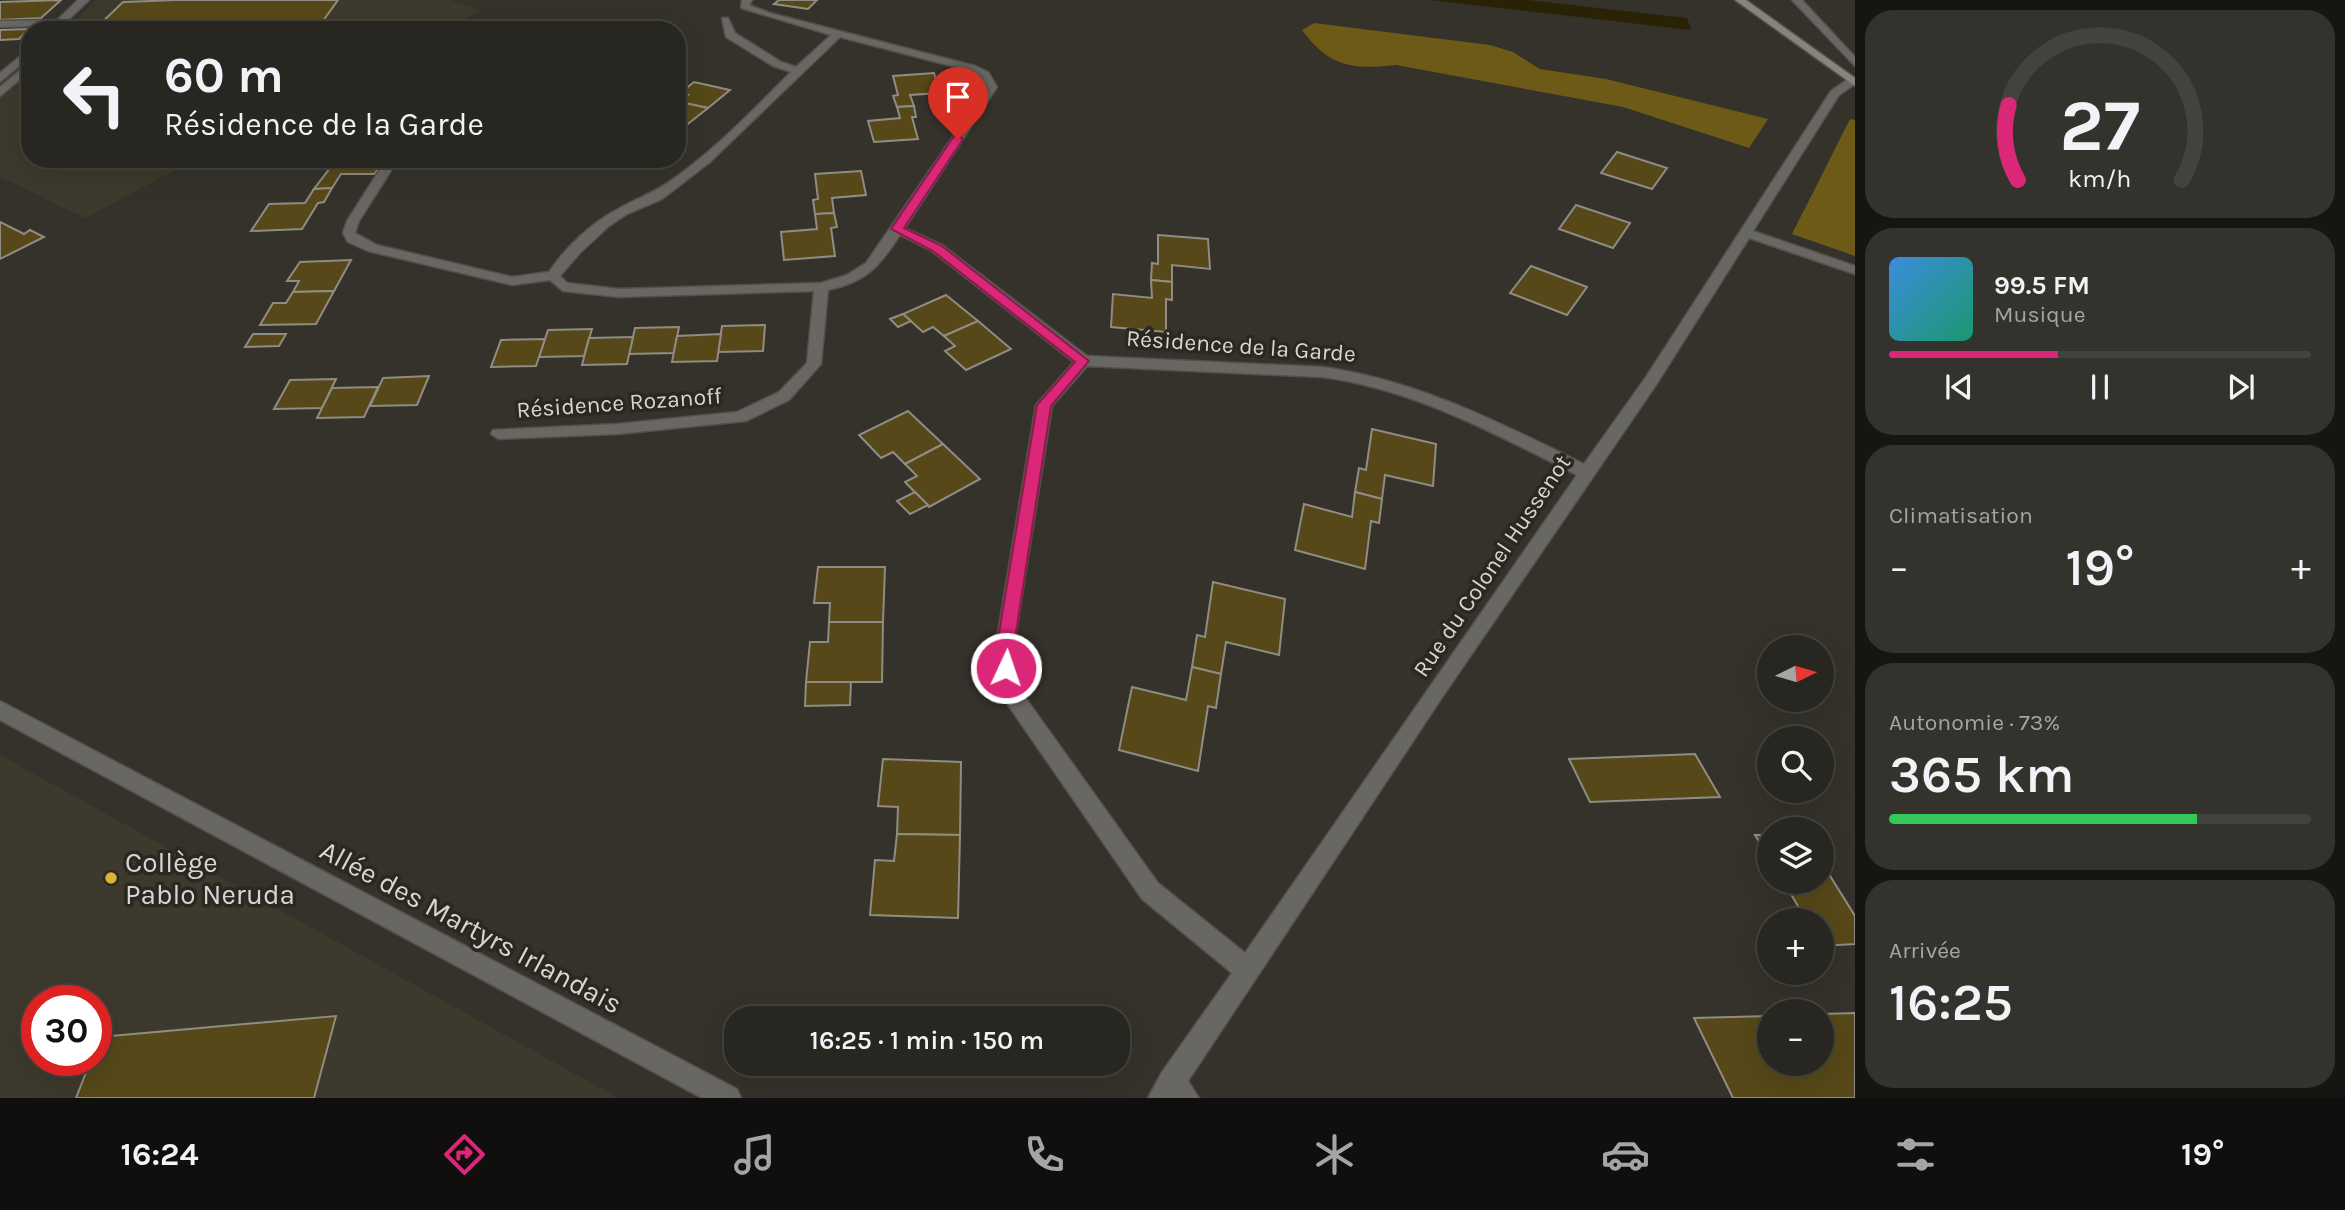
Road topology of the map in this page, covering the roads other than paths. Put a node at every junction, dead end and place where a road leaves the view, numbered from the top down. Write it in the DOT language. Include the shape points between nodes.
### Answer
graph roads {
  1 [pos="84,0"];
  2 [pos="747,0"];
  3 [pos="1741,0"];
  4 [pos="1797,0"];
  5 [pos="726,20"];
  6 [pos="62,21"];
  7 [pos="21,23"];
  8 [pos="0,24"];
  9 [pos="837,34"];
  10 [pos="21,59"];
  11 [pos="797,71"];
  12 [pos="21,73"];
  13 [pos="1854,75"];
  14 [pos="0,79"];
  15 [pos="0,93"];
  16 [pos="387,168"];
  17 [pos="897,229"];
  18 [pos="1747,233"];
  19 [pos="1855,270"];
  20 [pos="553,276"];
  21 [pos="821,287"];
  22 [pos="1083,361"];
  23 [pos="499,434"];
  24 [pos="1586,472"];
  25 [pos="0,710"];
  26 [pos="1247,970"];
  27 [pos="1172,1092"];
  28 [pos="728,1098"];
  1 -- 6 [label="street"];
  2 -- 9 [label="street" via="744,6 756,11"];
  3 -- 13 [label="street"];
  4 -- 13 [label="street"];
  5 -- 11 [label="street" via="730,35"];
  7 -- 8 [label="street"];
  9 -- 11 [label="street"];
  9 -- 17 [label="street" via="971,68 990,80 988,93"];
  10 -- 14 [label="street"];
  11 -- 20 [label="street" via="754,117 656,197 622,212 561,263"];
  12 -- 15 [label="street"];
  13 -- 18 [label="street, Rue du Colonel Hussenot" via="1835,93"];
  16 -- 20 [label="street" via="353,221 352,239 512,281"];
  17 -- 21 [label="street" via="860,276"];
  17 -- 22 [label="street" via="937,248"];
  18 -- 19 [label="street"];
  18 -- 24 [label="street, Rue du Colonel Hussenot"];
  20 -- 21 [label="street" via="563,287 619,293"];
  21 -- 23 [label="street, Résidence Rozanoff" via="814,363 784,396 740,417"];
  22 -- 24 [label="street, Résidence de la Garde" via="1352,376 1456,408"];
  22 -- 26 [label="street" via="1044,405 1005,645 1013,696 1150,891"];
  24 -- 26 [label="street, Rue du Colonel Hussenot"];
  25 -- 28 [label="street, Allée des Martyrs Irlandais"];
  26 -- 27 [label="street, Rue du Colonel Hussenot"];
}
